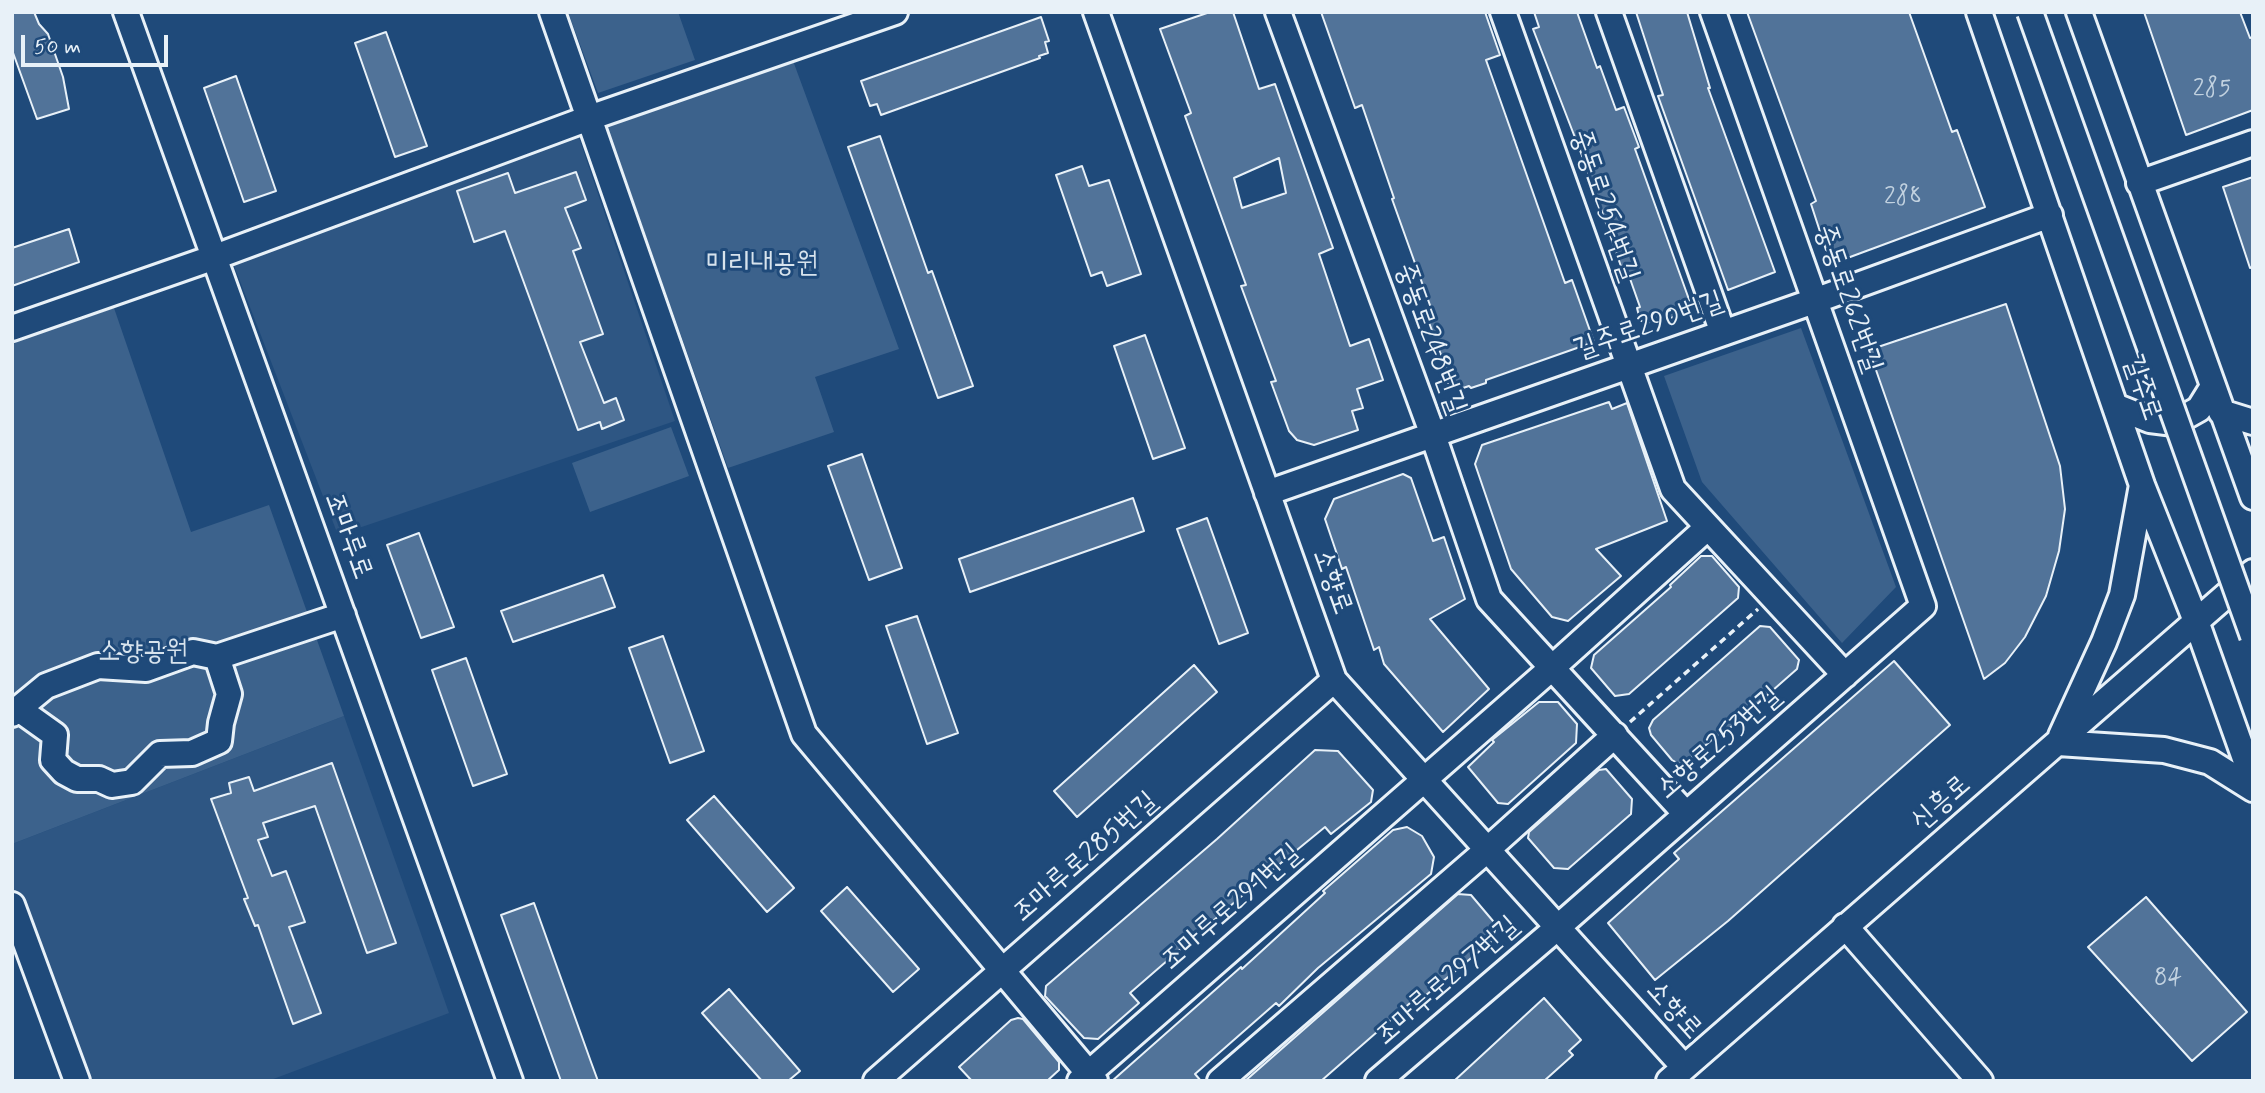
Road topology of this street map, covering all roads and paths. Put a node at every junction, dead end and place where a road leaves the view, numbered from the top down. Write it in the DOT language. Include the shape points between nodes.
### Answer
graph roads {
  1 [pos="126,12"];
  2 [pos="552,12"];
  3 [pos="895,12"];
  4 [pos="1096,12"];
  5 [pos="1278,12"];
  6 [pos="1503,12"];
  7 [pos="1609,12"];
  8 [pos="1713,12"];
  9 [pos="1979,12"];
  10 [pos="2030,12"];
  11 [pos="2079,12"];
  12 [pos="589,118"];
  13 [pos="2253,143"];
  14 [pos="2139,183"];
  15 [pos="2050,215"];
  16 [pos="215,257"];
  17 [pos="1817,300"];
  18 [pos="12,328"];
  19 [pos="1723,333"];
  20 [pos="1628,366"];
  21 [pos="2212,388"];
  22 [pos="2117,407"];
  23 [pos="2221,412"];
  24 [pos="2253,422"];
  25 [pos="1433,435"];
  26 [pos="2142,485"];
  27 [pos="1267,493"];
  28 [pos="2253,496"];
  29 [pos="1708,527"];
  30 [pos="2253,572"];
  31 [pos="1772,596"];
  32 [pos="1923,606"];
  33 [pos="343,615"];
  34 [pos="2196,621"];
  35 [pos="2253,636"];
  36 [pos="217,657"];
  37 [pos="1553,667"];
  38 [pos="1845,675"];
  39 [pos="1334,680"];
  40 [pos="16,712"];
  41 [pos="1615,735"];
  42 [pos="2058,744"];
  43 [pos="1423,779"];
  44 [pos="2253,781"];
  45 [pos="2253,789"];
  46 [pos="1686,814"];
  47 [pos="1487,849"];
  48 [pos="12,905"];
  49 [pos="1845,926"];
  50 [pos="1557,928"];
  51 [pos="1003,970"];
  52 [pos="1676,1074"];
  53 [pos="1088,1078"];
  54 [pos="77,1081"];
  55 [pos="510,1081"];
  56 [pos="876,1081"];
  57 [pos="1220,1081"];
  58 [pos="1378,1081"];
  59 [pos="1980,1081"];
  1 -- 16 [label="street, 조마루로"];
  2 -- 12 [label="street"];
  3 -- 12 [label="street"];
  4 -- 27 [label="street, 소향로"];
  5 -- 25 [label="street, 중동로248번길"];
  6 -- 20 [label="street, 중동로254번길"];
  7 -- 19 [label="street"];
  8 -- 17 [label="street, 중동로262번길"];
  9 -- 15 [label="street, 길주로"];
  10 -- 35 [label="street, 길주로, bridge"];
  11 -- 14 [label="street"];
  12 -- 16 [label="street"];
  12 -- 51 [label="street" via="804,734"];
  13 -- 14 [label="street"];
  14 -- 21 [label="street"];
  15 -- 17 [label="street, 길주로290번길"];
  15 -- 22 [label="street, 길주로"];
  16 -- 18 [label="street"];
  16 -- 33 [label="street, 조마루로"];
  17 -- 19 [label="street, 길주로290번길"];
  17 -- 32 [label="street, 중동로262번길"];
  19 -- 20 [label="street, 길주로290번길"];
  20 -- 25 [label="street, 길주로290번길"];
  20 -- 29 [label="street, 중동로254번길" via="1673,489"];
  21 -- 22 [label="street" via="2199,409 2174,423 2150,421"];
  21 -- 23 [label="street"];
  22 -- 26 [label="street, 길주로"];
  23 -- 24 [label="street"];
  23 -- 28 [label="street"];
  25 -- 27 [label="street, 길주로290번길"];
  25 -- 37 [label="street, 중동로248번길" via="1489,599"];
  26 -- 34 [label="street, 길주로"];
  26 -- 42 [label="street" via="2122,595"];
  27 -- 39 [label="street, 소향로"];
  29 -- 31 [label="street, 중동로254번길"];
  29 -- 37 [label="street"];
  30 -- 34 [label="street, 신흥로"];
  31 -- 38 [label="street, 중동로254번길"];
  31 -- 41 [label="path"];
  32 -- 38 [label="street, 소향로253번길"];
  33 -- 36 [label="street"];
  33 -- 55 [label="street, 조마루로"];
  34 -- 42 [label="street, 신흥로"];
  34 -- 44 [label="street, 길주로"];
  36 -- 40 [label="street" via="192,652 146,669 98,666 46,686"];
  36 -- 40 [label="street" via="229,694 219,741 192,753 160,754 132,782 112,785 64,772 53,761 55,735"];
  37 -- 41 [label="street, 중동로248번길"];
  37 -- 43 [label="street"];
  38 -- 46 [label="street, 소향로253번길"];
  39 -- 43 [label="street, 소향로"];
  39 -- 51 [label="street, 조마루로285번길"];
  41 -- 46 [label="street, 중동로248번길"];
  41 -- 47 [label="street"];
  42 -- 45 [label="street" via="2164,750 2210,762"];
  42 -- 49 [label="street, 신흥로"];
  43 -- 47 [label="street, 소향로"];
  43 -- 53 [label="street, 조마루로291번길"];
  46 -- 50 [label="street, 소향로253번길"];
  47 -- 50 [label="street, 소향로"];
  47 -- 57 [label="street"];
  48 -- 54 [label="street"];
  49 -- 52 [label="street, 신흥로"];
  49 -- 59 [label="street"];
  50 -- 52 [label="street, 소향로"];
  50 -- 58 [label="street, 조마루로297번길"];
  51 -- 53 [label="street"];
  51 -- 56 [label="street, 조마루로285번길"];
}
